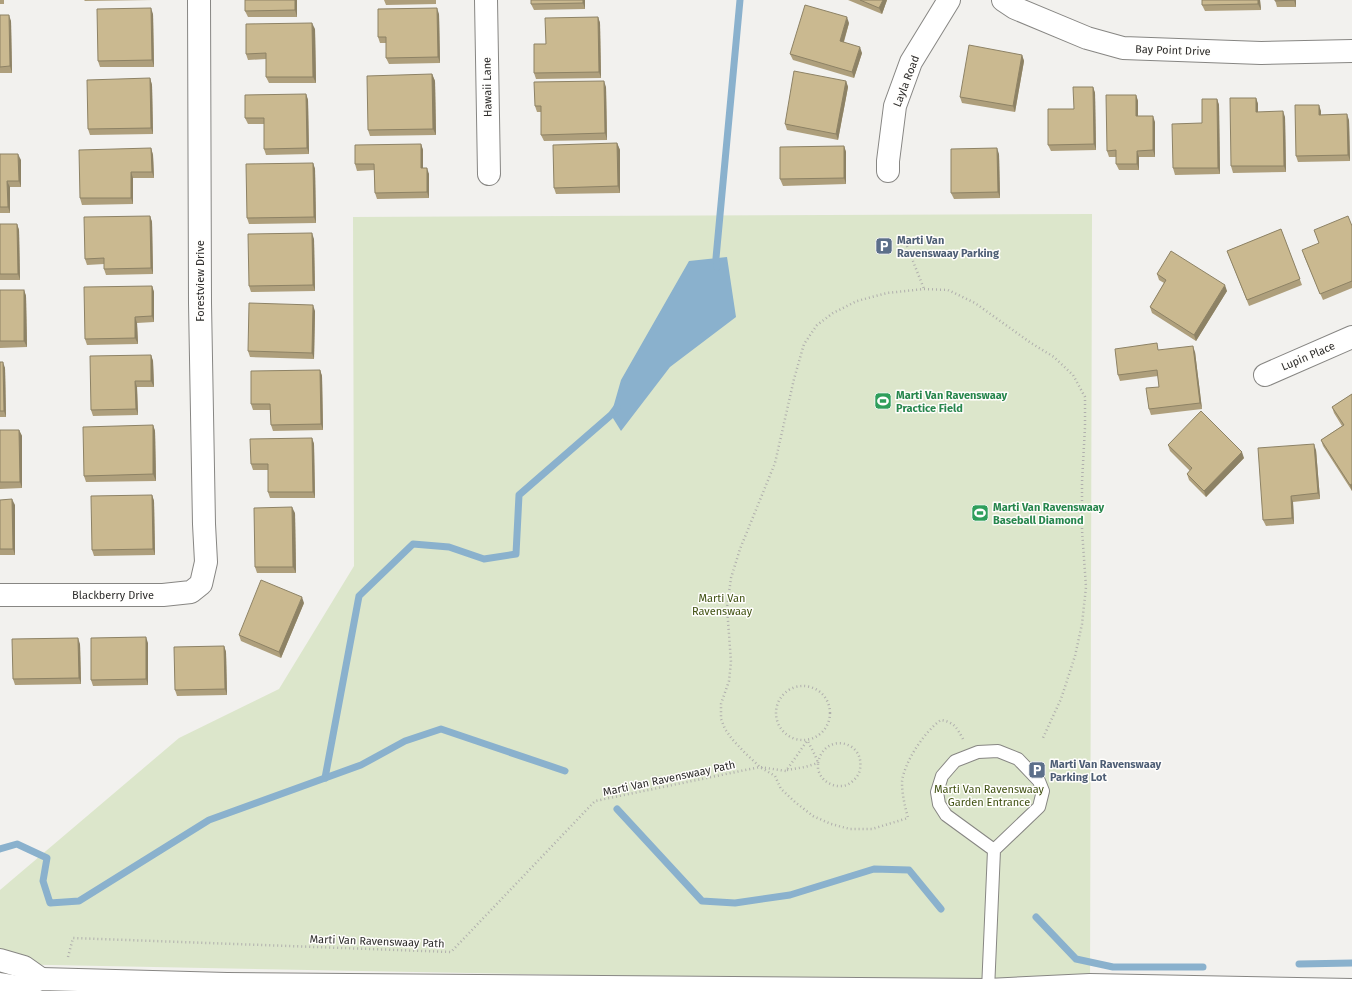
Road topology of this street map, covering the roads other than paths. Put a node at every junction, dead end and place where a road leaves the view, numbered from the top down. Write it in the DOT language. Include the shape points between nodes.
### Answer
graph roads {
  1 [pos="199,0"];
  2 [pos="486,0"];
  3 [pos="949,0"];
  4 [pos="1003,0"];
  5 [pos="1352,51"];
  6 [pos="888,171"];
  7 [pos="489,174"];
  8 [pos="1352,337"];
  9 [pos="1265,375"];
  10 [pos="206,562"];
  11 [pos="0,595"];
  12 [pos="994,850"];
  13 [pos="0,960"];
  14 [pos="41,979"];
  15 [pos="0,984"];
  16 [pos="73,986"];
  17 [pos="988,990"];
  18 [pos="1352,990"];
  1 -- 10 [label="street, Forestview Drive" via="200,303"];
  2 -- 7 [label="street, Hawaii Lane"];
  3 -- 6 [label="street, Layla Road" via="911,62 895,106"];
  4 -- 5 [label="street, Bay Point Drive" via="1015,8 1087,38 1123,48 1261,53"];
  8 -- 9 [label="street, Lupin Place"];
  10 -- 11 [label="street, Blackberry Drive" via="201,584 191,592 162,595"];
  12 -- 12 [label="lane" via="1039,807 1043,791 1039,781 1018,759 998,751 978,752 955,762 942,776 937,792 939,804 946,815"];
  12 -- 17 [label="lane"];
  13 -- 14 [label="street" via="24,967"];
  14 -- 15 [label="street" via="19,987"];
  14 -- 16 [label="street"];
  16 -- 17 [label="street" via="227,984"];
  17 -- 18 [label="street" via="1090,985"];
}
